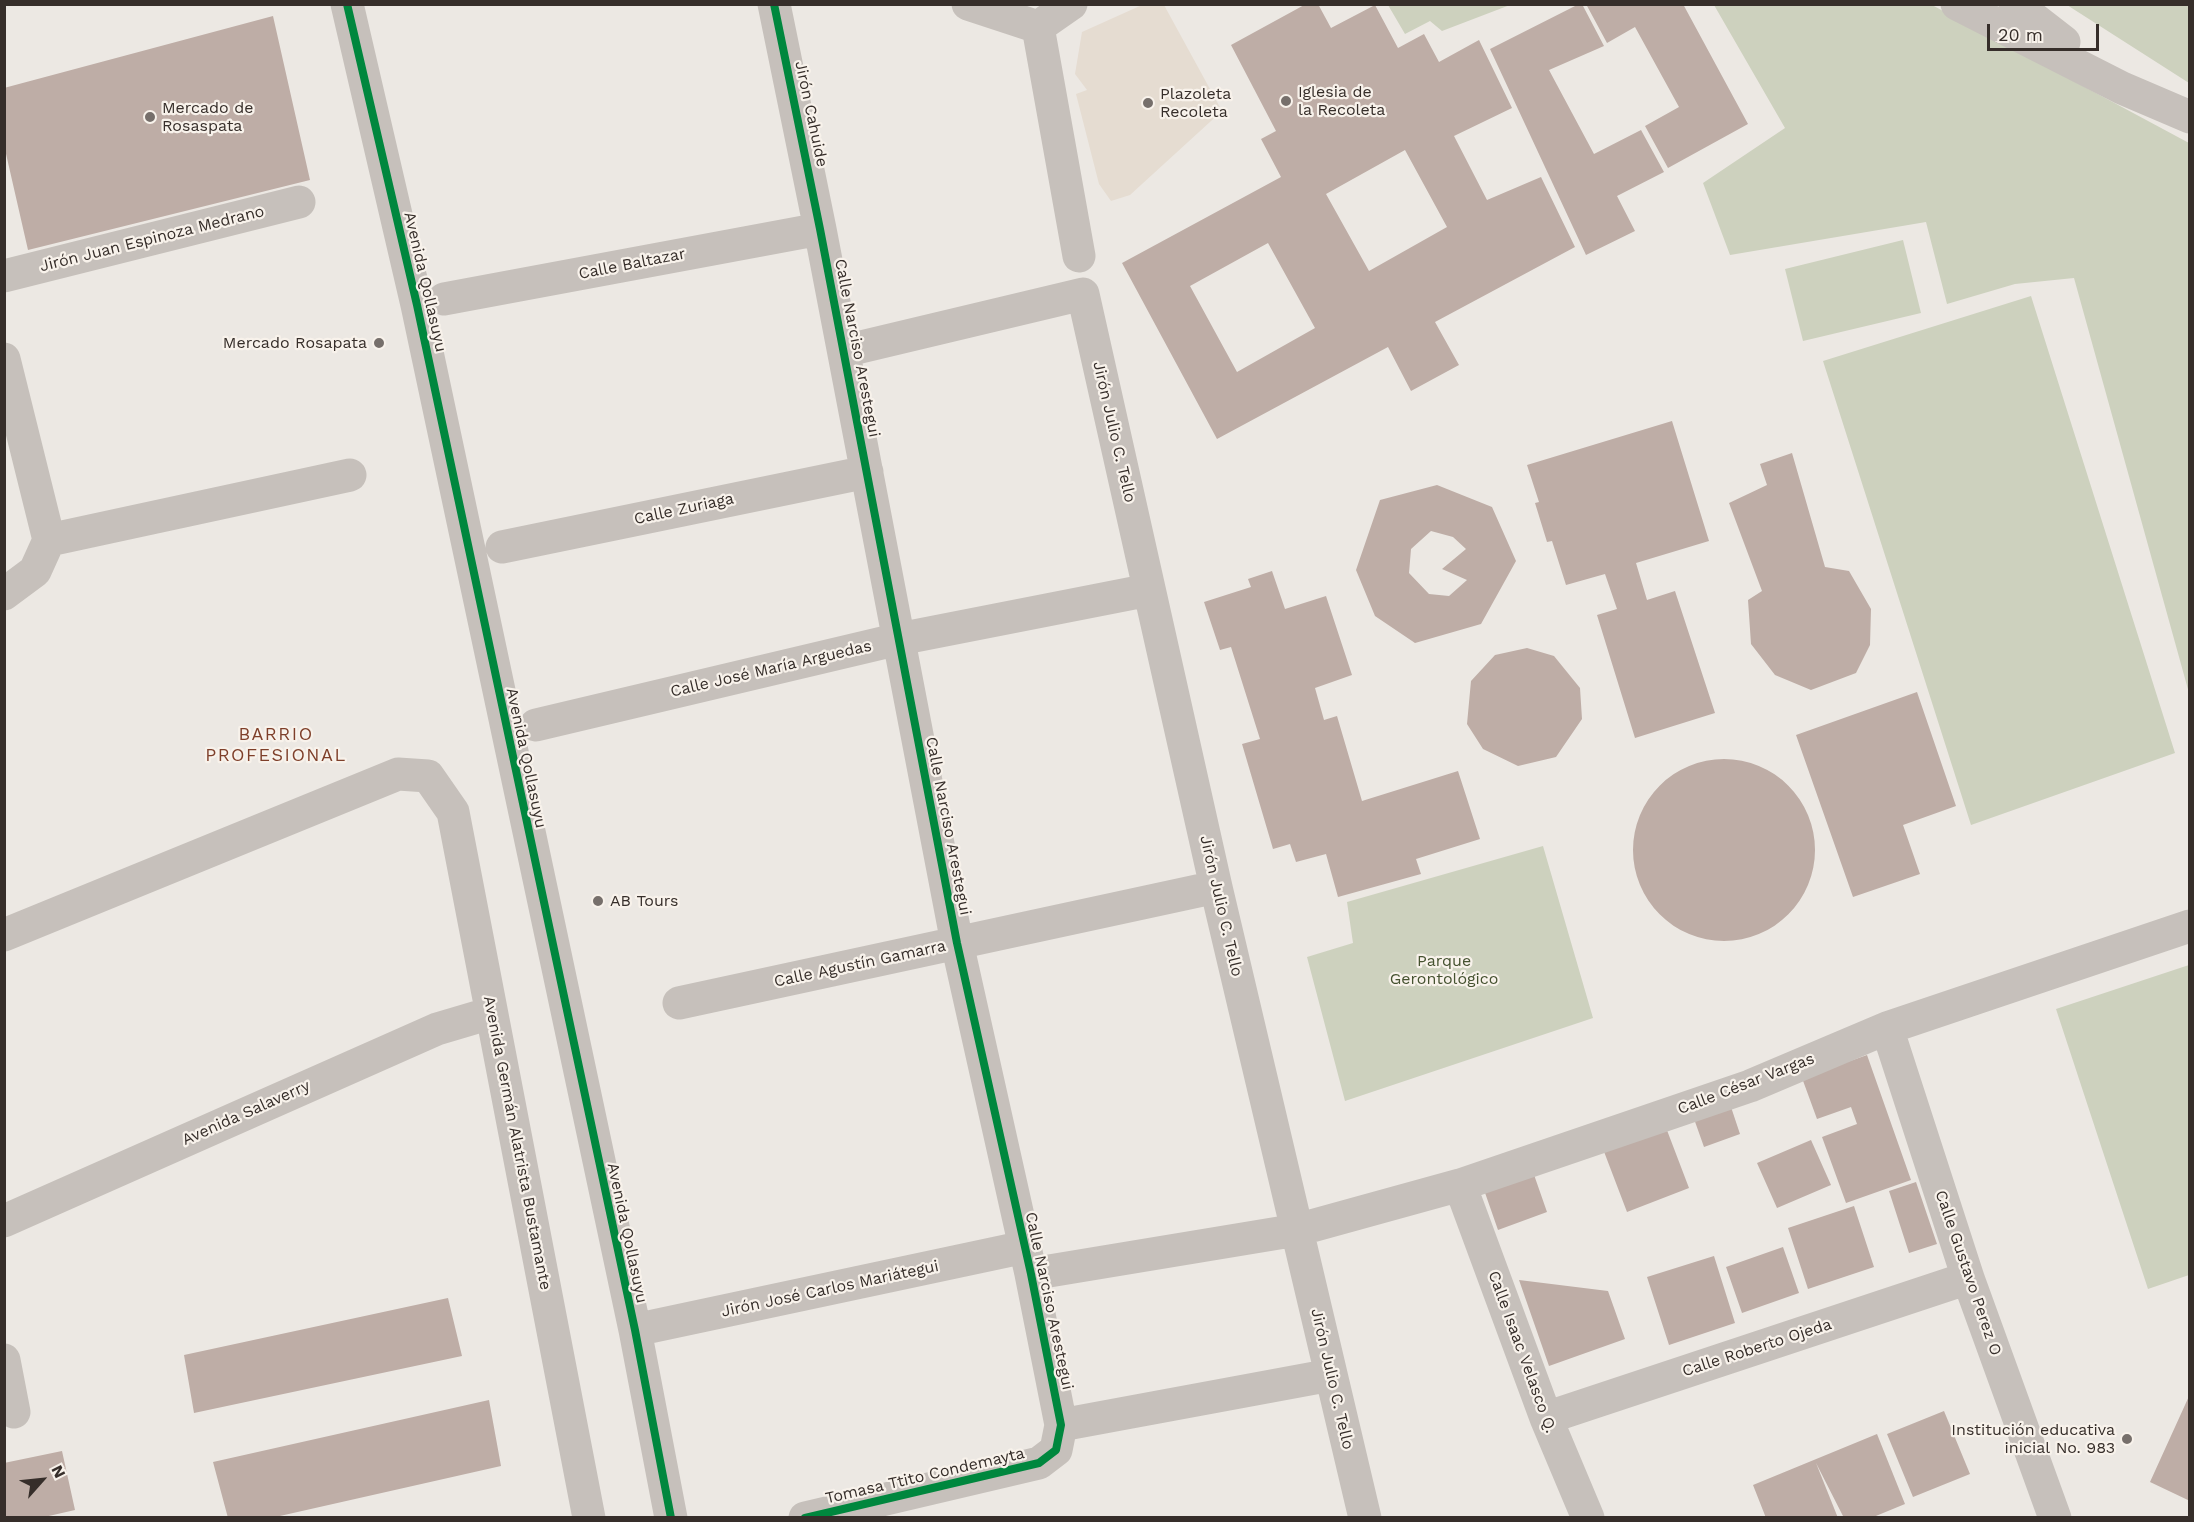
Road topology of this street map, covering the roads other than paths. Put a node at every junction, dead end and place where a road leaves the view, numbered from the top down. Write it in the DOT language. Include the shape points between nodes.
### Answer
graph roads {
  1 [pos="347,4"];
  2 [pos="774,4"];
  3 [pos="968,4"];
  4 [pos="1071,4"];
  5 [pos="1958,4"];
  6 [pos="2015,4"];
  7 [pos="1038,27"];
  8 [pos="2122,88"];
  9 [pos="2190,117"];
  10 [pos="299,202"];
  11 [pos="820,229"];
  12 [pos="1079,256"];
  13 [pos="4,276"];
  14 [pos="444,299"];
  15 [pos="844,351"];
  16 [pos="4,359"];
  17 [pos="867,472"];
  18 [pos="350,475"];
  19 [pos="49,540"];
  20 [pos="501,547"];
  21 [pos="1149,591"];
  22 [pos="4,594"];
  23 [pos="899,639"];
  24 [pos="536,725"];
  25 [pos="1216,887"];
  26 [pos="2190,926"];
  27 [pos="4,935"];
  28 [pos="957,943"];
  29 [pos="679,1003"];
  30 [pos="491,1013"];
  31 [pos="1887,1028"];
  32 [pos="1460,1185"];
  33 [pos="4,1221"];
  34 [pos="1298,1230"];
  35 [pos="1028,1260"];
  36 [pos="1968,1278"];
  37 [pos="635,1330"];
  38 [pos="4,1360"];
  39 [pos="1331,1375"];
  40 [pos="14,1412"];
  41 [pos="1546,1418"];
  42 [pos="1061,1425"];
  43 [pos="590,1518"];
  44 [pos="671,1518"];
  45 [pos="804,1518"];
  46 [pos="1365,1518"];
  47 [pos="1588,1518"];
  48 [pos="2055,1518"];
  1 -- 37 [label="street, Avenida Qollasuyu" via="419,316"];
  2 -- 11 [label="street, Jirón Cahuide"];
  3 -- 7 [label="street"];
  4 -- 7 [label="street"];
  5 -- 8 [label="street"];
  6 -- 8 [label="street"];
  7 -- 12 [label="street"];
  8 -- 9 [label="street"];
  10 -- 13 [label="street, Jirón Juan Espinoza Medrano"];
  11 -- 14 [label="street, Calle Baltazar"];
  11 -- 15 [label="street, Calle Narciso Arestegui"];
  15 -- 17 [label="street, Calle Narciso Arestegui"];
  15 -- 21 [label="street, Jirón Julio C. Tello" via="1083,294"];
  16 -- 19 [label="street"];
  17 -- 20 [label="street, Calle Zuriaga"];
  17 -- 23 [label="street, Calle Narciso Arestegui"];
  18 -- 19 [label="street"];
  19 -- 22 [label="street" via="35,571"];
  21 -- 23 [label="street, Calle José María Arguedas"];
  21 -- 25 [label="street, Jirón Julio C. Tello"];
  23 -- 24 [label="street, Calle José María Arguedas"];
  23 -- 28 [label="street, Calle Narciso Arestegui"];
  25 -- 28 [label="street, Calle Agustín Gamarra"];
  25 -- 34 [label="street, Jirón Julio C. Tello"];
  26 -- 31 [label="street, Calle César Vargas"];
  27 -- 30 [label="street, Avenida Germán Alatrista Bustamante" via="398,774 428,776 453,812"];
  28 -- 29 [label="street, Calle Agustín Gamarra"];
  28 -- 35 [label="street, Calle Narciso Arestegui"];
  30 -- 33 [label="street, Avenida Salaverry" via="437,1029"];
  30 -- 43 [label="street, Avenida Germán Alatrista Bustamante"];
  31 -- 32 [label="street, Calle César Vargas" via="1750,1086"];
  31 -- 36 [label="street, Calle Gustavo Perez O"];
  32 -- 34 [label="street, Calle César Vargas"];
  32 -- 41 [label="street, Calle Isaac Velasco Q."];
  34 -- 35 [label="street, Jirón José Carlos Mariátegui"];
  34 -- 39 [label="street, Jirón Julio C. Tello"];
  35 -- 37 [label="street, Jirón José Carlos Mariátegui"];
  35 -- 42 [label="street, Calle Narciso Arestegui"];
  36 -- 41 [label="street, Calle Roberto Ojeda"];
  36 -- 48 [label="street, Calle Gustavo Perez O"];
  37 -- 44 [label="street, Avenida Qollasuyu"];
  38 -- 40 [label="street"];
  39 -- 42 [label="street"];
  39 -- 46 [label="street, Jirón Julio C. Tello"];
  41 -- 47 [label="street, Calle Isaac Velasco Q."];
  42 -- 45 [label="street, Tomasa Ttito Condemayta" via="1056,1450 1040,1463"];
}
